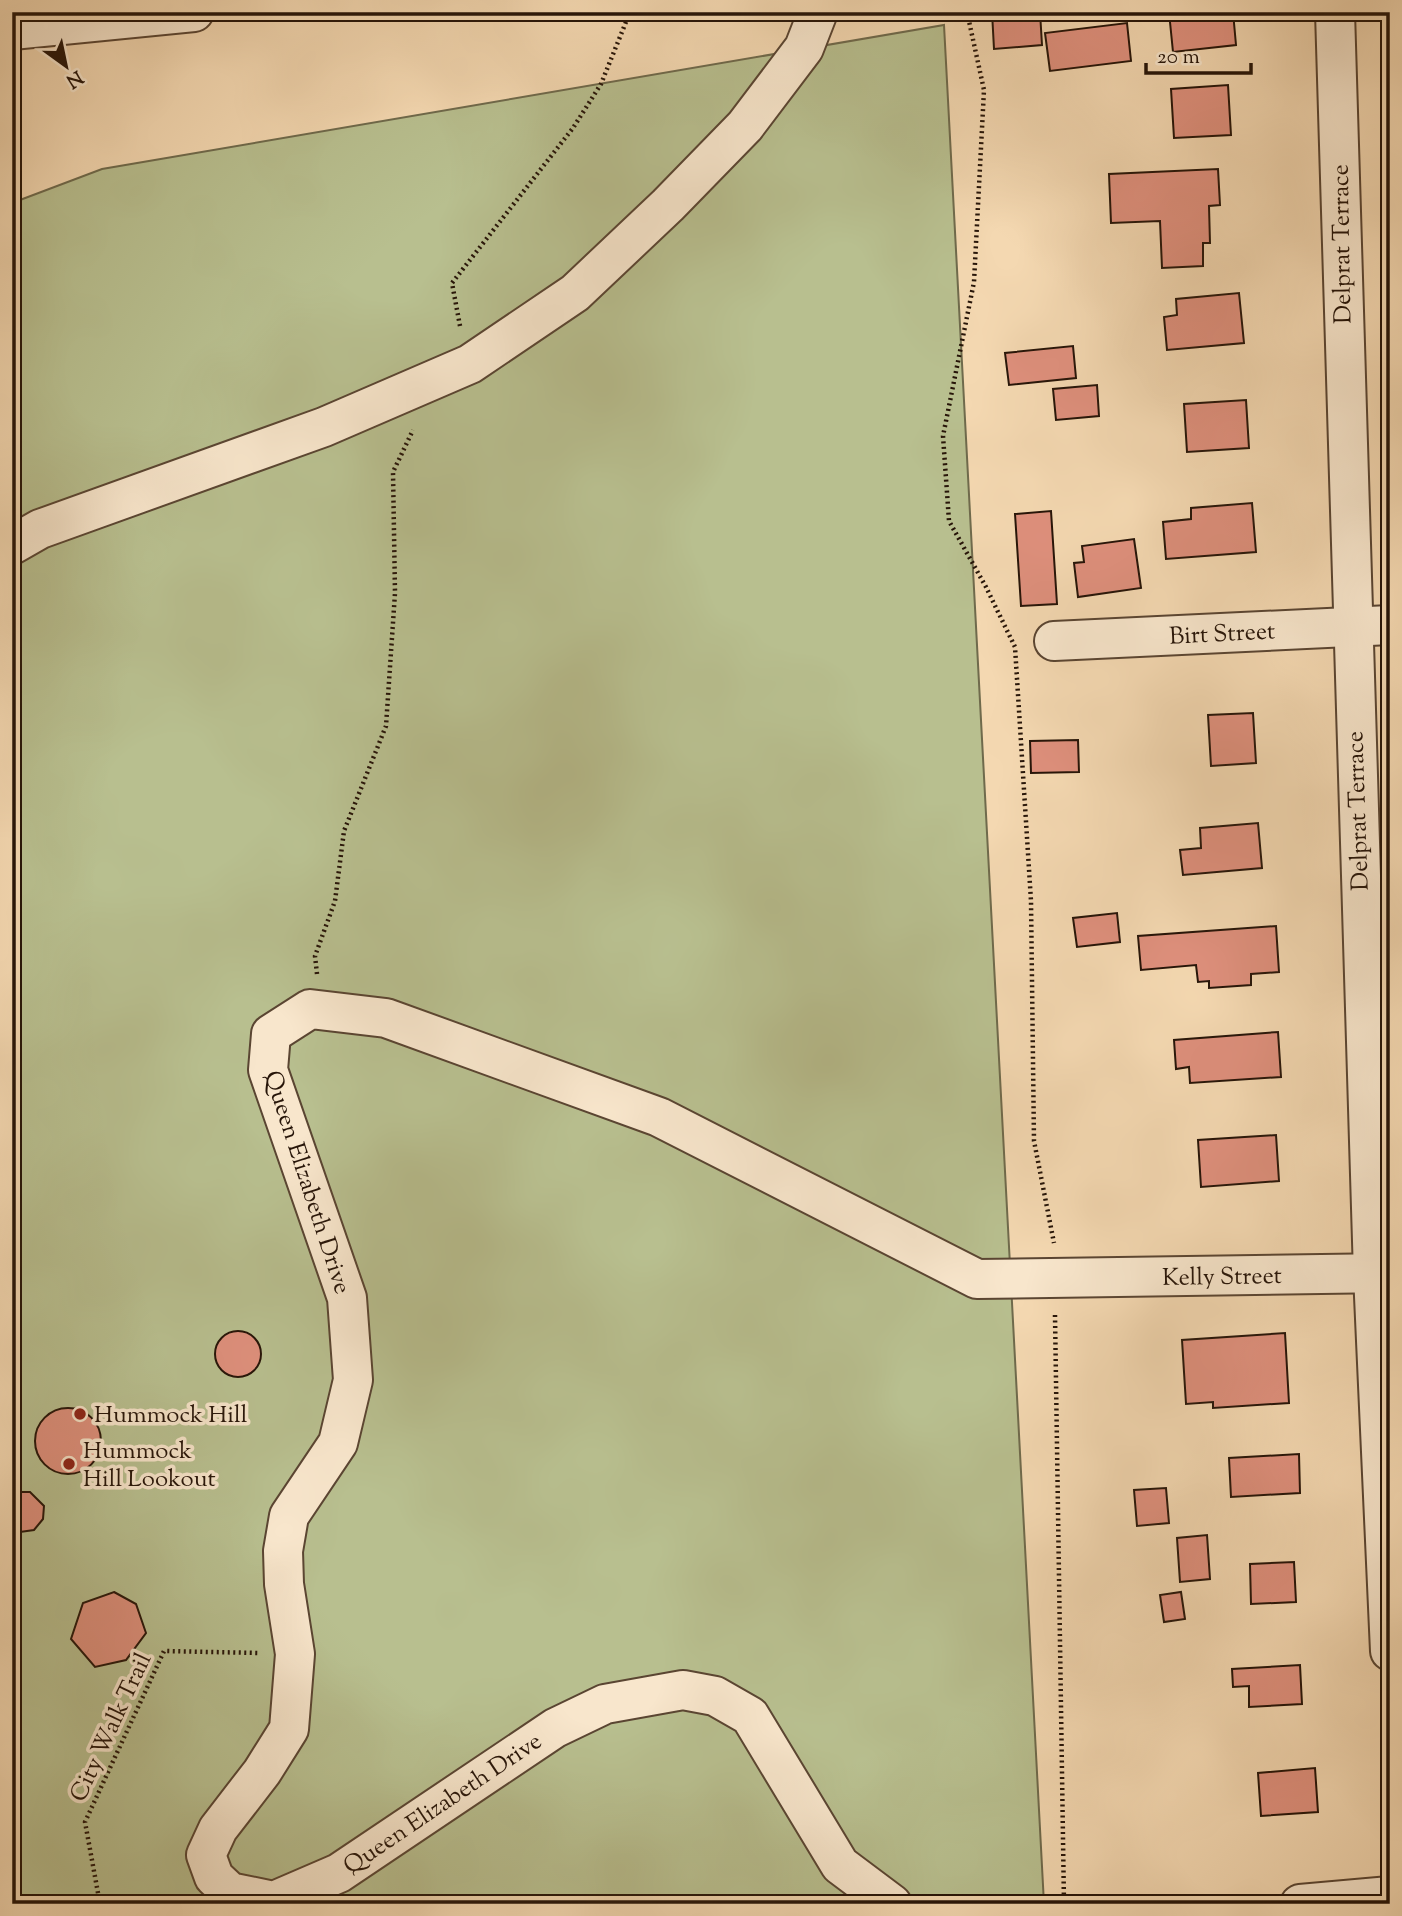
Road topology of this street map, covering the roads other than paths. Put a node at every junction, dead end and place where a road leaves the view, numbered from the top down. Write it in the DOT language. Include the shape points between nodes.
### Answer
graph roads {
  1 [pos="194,12"];
  2 [pos="818,12"];
  3 [pos="1335,12"];
  4 [pos="12,30"];
  5 [pos="12,545"];
  6 [pos="1390,625"];
  7 [pos="1351,627"];
  8 [pos="1054,641"];
  9 [pos="1381,1273"];
  10 [pos="1054,1278"];
  11 [pos="1390,1651"];
  12 [pos="1390,1896"];
  13 [pos="892,1904"];
  14 [pos="1300,1904"];
  1 -- 4 [label="street"];
  2 -- 5 [label="street" via="804,48 745,126 575,293 470,364 287,441 40,529"];
  3 -- 7 [label="street, Delprat Terrace"];
  6 -- 7 [label="street, Birt Street"];
  7 -- 8 [label="street, Birt Street"];
  7 -- 9 [label="street, Delprat Terrace"];
  9 -- 10 [label="street, Kelly Street"];
  9 -- 11 [label="street, Delprat Terrace"];
  10 -- 13 [label="street, Queen Elizabeth Drive" via="977,1279 659,1117 386,1018 310,1009 271,1034 268,1070 347,1298 353,1380 338,1443 289,1516 284,1584 295,1654 289,1729 218,1829 206,1854 214,1877 230,1892 274,1901 339,1873 555,1728 605,1704 683,1690 715,1696 750,1716 840,1865"];
  12 -- 14 [label="street"];
}
